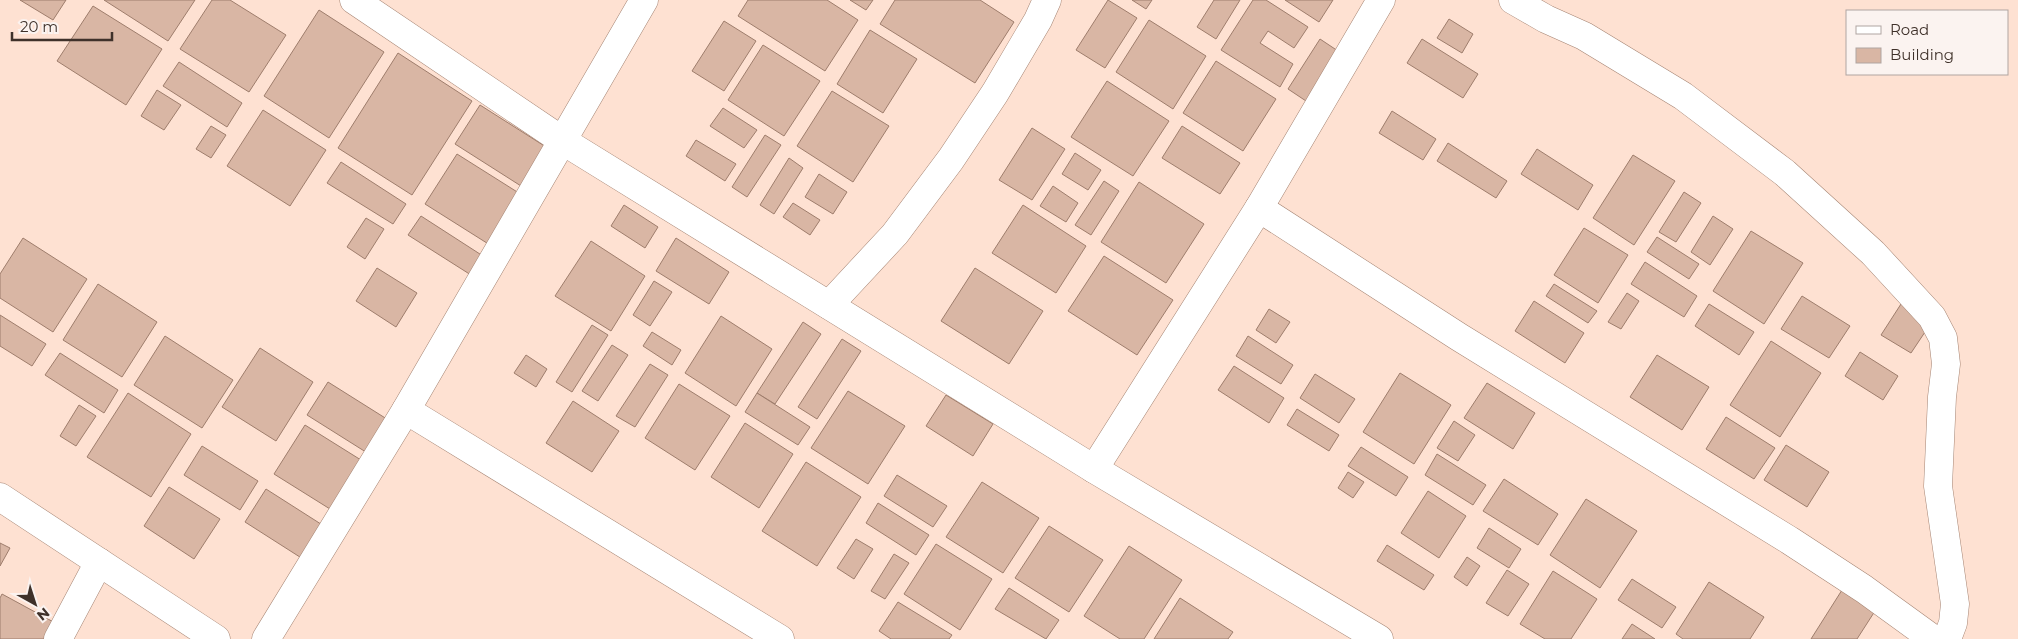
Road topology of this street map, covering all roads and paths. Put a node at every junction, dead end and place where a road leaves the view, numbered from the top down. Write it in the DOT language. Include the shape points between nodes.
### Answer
graph roads {
  1 [pos="354,0"];
  2 [pos="644,0"];
  3 [pos="1047,0"];
  4 [pos="1381,0"];
  5 [pos="1513,0"];
  6 [pos="563,142"];
  7 [pos="1259,208"];
  8 [pos="829,306"];
  9 [pos="406,410"];
  10 [pos="1094,469"];
  11 [pos="0,497"];
  12 [pos="99,562"];
  13 [pos="58,639"];
  14 [pos="216,639"];
  15 [pos="266,639"];
  16 [pos="780,639"];
  17 [pos="1379,639"];
  18 [pos="1933,639"];
  19 [pos="1947,639"];
  1 -- 6 [label="street"];
  2 -- 6 [label="street"];
  3 -- 8 [label="street" via="995,93 950,159 895,234"];
  4 -- 7 [label="street"];
  5 -- 19 [label="street" via="1584,36 1683,96 1785,172 1873,253 1932,317 1943,338 1946,364 1938,486 1955,604 1954,623"];
  6 -- 8 [label="street"];
  6 -- 9 [label="street"];
  7 -- 10 [label="street"];
  7 -- 18 [label="street" via="1458,337 1789,540 1864,588"];
  8 -- 10 [label="street"];
  9 -- 15 [label="street"];
  9 -- 16 [label="street"];
  10 -- 17 [label="street"];
  11 -- 12 [label="street"];
  12 -- 13 [label="street"];
  12 -- 14 [label="street"];
}
